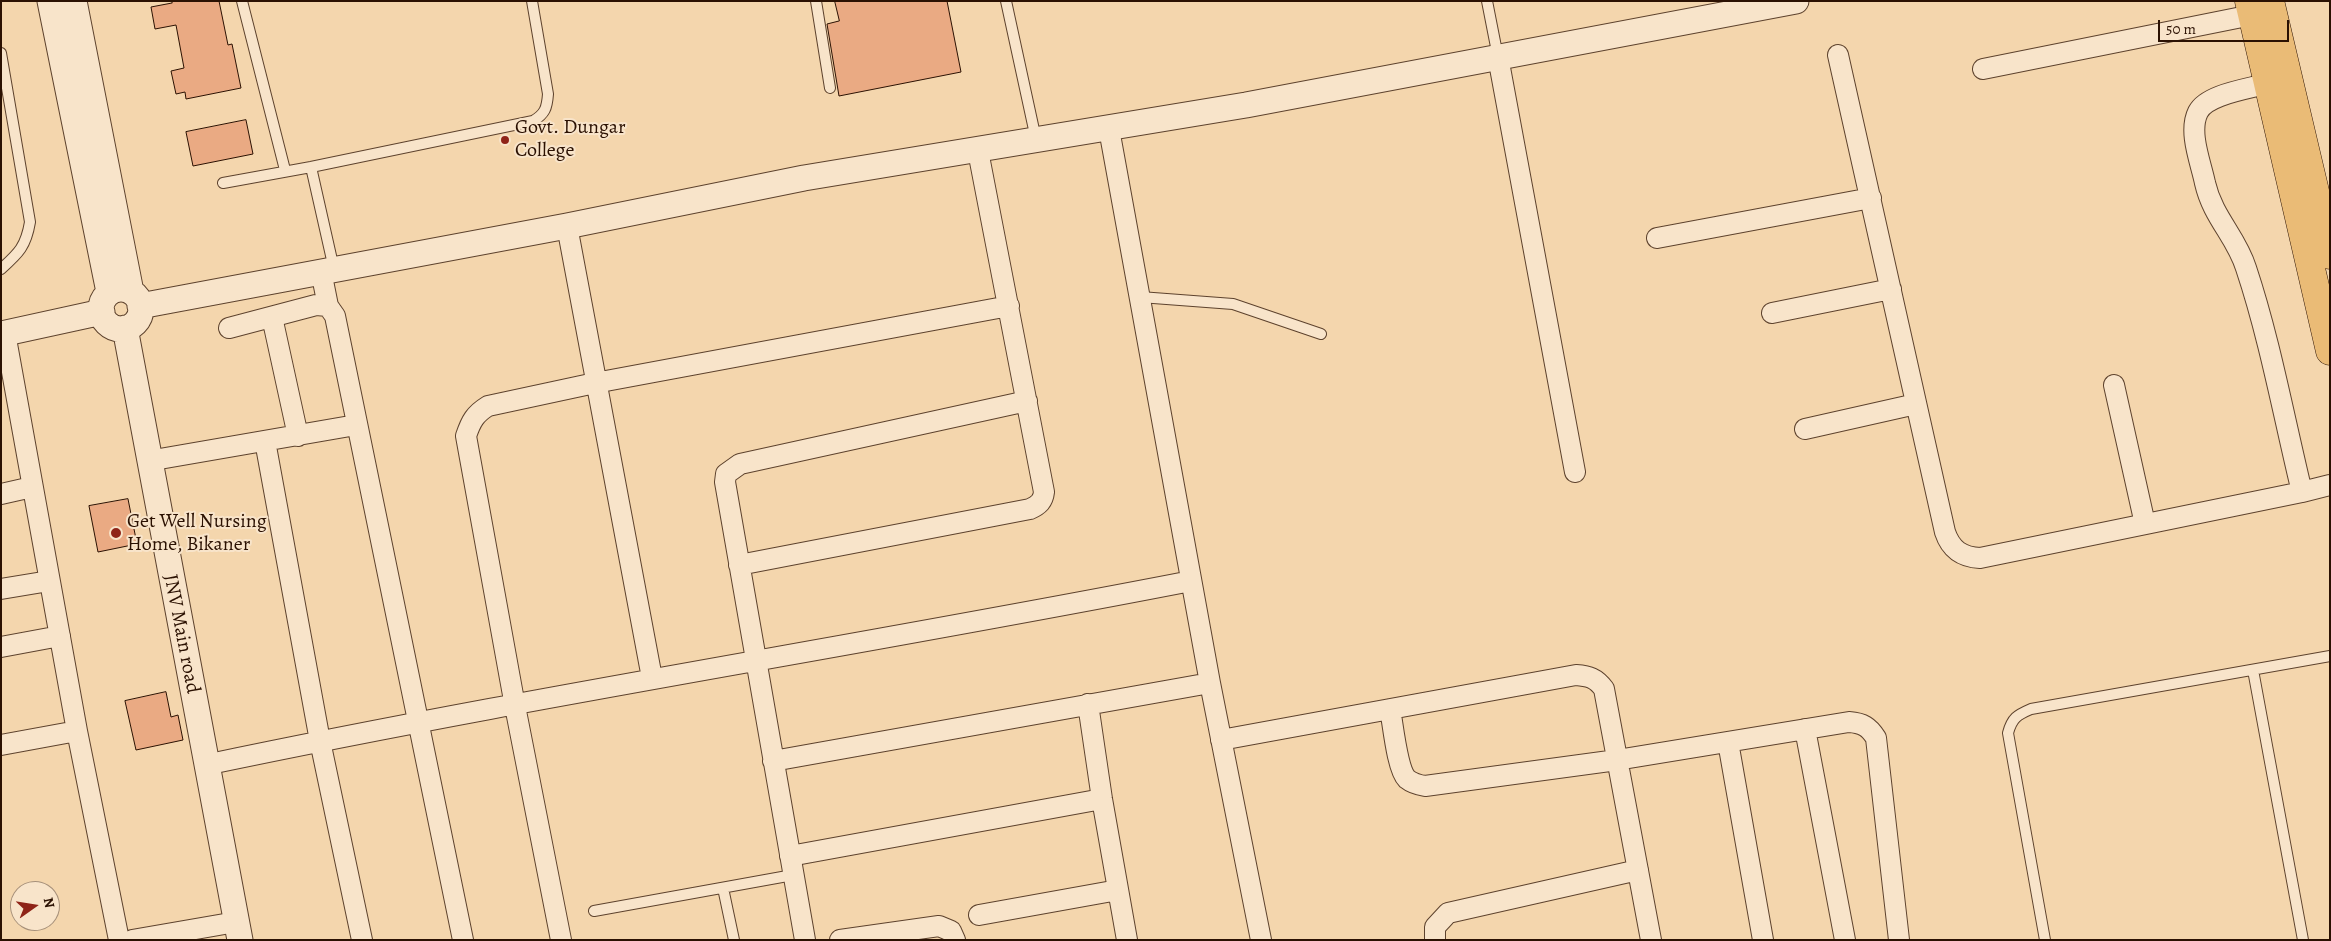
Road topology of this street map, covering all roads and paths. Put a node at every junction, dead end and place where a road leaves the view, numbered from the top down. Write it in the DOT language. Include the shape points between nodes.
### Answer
graph roads {
  1 [pos="50,1"];
  2 [pos="74,1"];
  3 [pos="242,1"];
  4 [pos="532,1"];
  5 [pos="816,1"];
  6 [pos="1006,1"];
  7 [pos="1487,1"];
  8 [pos="1796,1"];
  9 [pos="2257,6"];
  10 [pos="1,53"];
  11 [pos="1838,55"];
  12 [pos="1498,57"];
  13 [pos="1983,69"];
  14 [pos="2269,83"];
  15 [pos="830,88"];
  16 [pos="1109,128"];
  17 [pos="1036,139"];
  18 [pos="978,151"];
  19 [pos="311,167"];
  20 [pos="285,170"];
  21 [pos="223,183"];
  22 [pos="1870,198"];
  23 [pos="567,226"];
  24 [pos="1657,238"];
  25 [pos="2330,255"];
  26 [pos="1,269"];
  27 [pos="327,270"];
  28 [pos="1891,289"];
  29 [pos="1140,296"];
  30 [pos="121,300"];
  31 [pos="328,306"];
  32 [pos="1009,306"];
  33 [pos="1772,313"];
  34 [pos="272,317"];
  35 [pos="229,328"];
  36 [pos="3,334"];
  37 [pos="1321,334"];
  38 [pos="2330,351"];
  39 [pos="595,383"];
  40 [pos="2114,385"];
  41 [pos="1027,401"];
  42 [pos="1916,404"];
  43 [pos="356,425"];
  44 [pos="1804,429"];
  45 [pos="298,436"];
  46 [pos="265,441"];
  47 [pos="148,461"];
  48 [pos="1575,472"];
  49 [pos="2330,485"];
  50 [pos="32,488"];
  51 [pos="2302,492"];
  52 [pos="1,494"];
  53 [pos="2145,524"];
  54 [pos="739,565"];
  55 [pos="49,581"];
  56 [pos="1191,581"];
  57 [pos="1,589"];
  58 [pos="60,636"];
  59 [pos="1,647"];
  60 [pos="2330,656"];
  61 [pos="756,661"];
  62 [pos="2252,670"];
  63 [pos="652,678"];
  64 [pos="1210,684"];
  65 [pos="1088,704"];
  66 [pos="515,706"];
  67 [pos="1390,709"];
  68 [pos="419,724"];
  69 [pos="1805,729"];
  70 [pos="76,731"];
  71 [pos="1221,740"];
  72 [pos="320,741"];
  73 [pos="1728,742"];
  74 [pos="1,745"];
  75 [pos="1617,760"];
  76 [pos="773,761"];
  77 [pos="206,765"];
  78 [pos="1102,799"];
  79 [pos="791,865"];
  80 [pos="1638,870"];
  81 [pos="723,888"];
  82 [pos="1118,890"];
  83 [pos="594,911"];
  84 [pos="979,915"];
  85 [pos="238,931"];
  86 [pos="119,940"];
  87 [pos="132,940"];
  88 [pos="362,940"];
  89 [pos="463,940"];
  90 [pos="561,940"];
  91 [pos="734,940"];
  92 [pos="805,940"];
  93 [pos="840,940"];
  94 [pos="955,940"];
  95 [pos="1127,940"];
  96 [pos="1261,940"];
  97 [pos="1435,940"];
  98 [pos="1651,940"];
  99 [pos="1763,940"];
  100 [pos="1844,940"];
  101 [pos="1899,940"];
  102 [pos="2045,940"];
  103 [pos="2303,940"];
  1 -- 30 [label="street"];
  2 -- 30 [label="street"];
  3 -- 20 [label="lane"];
  4 -- 19 [label="lane" via="548,94 542,116 520,126"];
  5 -- 15 [label="lane"];
  6 -- 17 [label="lane"];
  7 -- 12 [label="lane"];
  8 -- 12 [label="street"];
  9 -- 13 [label="street"];
  9 -- 14 [label="main road"];
  9 -- 25 [label="main road"];
  10 -- 26 [label="lane" via="30,222 27,240"];
  11 -- 22 [label="street"];
  12 -- 16 [label="street"];
  12 -- 48 [label="street"];
  14 -- 38 [label="main road"];
  14 -- 51 [label="street" via="2202,104 2196,114 2194,133 2207,193 2217,218 2243,258 2255,293"];
  16 -- 17 [label="street"];
  16 -- 29 [label="street"];
  17 -- 18 [label="street"];
  18 -- 23 [label="street" via="804,178"];
  18 -- 32 [label="street"];
  19 -- 20 [label="lane"];
  19 -- 27 [label="lane"];
  20 -- 21 [label="lane"];
  22 -- 24 [label="street"];
  22 -- 28 [label="street"];
  23 -- 27 [label="street"];
  23 -- 39 [label="street"];
  27 -- 30 [label="street"];
  27 -- 31 [label="street"];
  28 -- 33 [label="street"];
  28 -- 42 [label="street"];
  29 -- 37 [label="lane" via="1233,304"];
  29 -- 56 [label="street"];
  30 -- 36 [label="street"];
  30 -- 47 [label="street, JNV Main road" via="138,319 125,328"];
  31 -- 34 [label="street" via="316,305"];
  31 -- 43 [label="street" via="334,316"];
  32 -- 39 [label="street"];
  32 -- 41 [label="street"];
  34 -- 35 [label="street"];
  34 -- 45 [label="street"];
  36 -- 50 [label="street"];
  39 -- 63 [label="street"];
  39 -- 66 [label="street" via="488,406 471,421 466,436"];
  40 -- 53 [label="street"];
  41 -- 54 [label="street" via="731,468 725,482"];
  41 -- 54 [label="street" via="1044,492 1038,506"];
  42 -- 44 [label="street"];
  42 -- 53 [label="street" via="1945,532 1953,548 1964,555 1980,558"];
  43 -- 45 [label="street"];
  43 -- 68 [label="street"];
  45 -- 46 [label="street"];
  46 -- 47 [label="street"];
  46 -- 72 [label="street"];
  47 -- 77 [label="street, JNV Main road"];
  49 -- 51 [label="street"];
  50 -- 52 [label="street"];
  50 -- 55 [label="street"];
  51 -- 53 [label="street"];
  54 -- 61 [label="street"];
  55 -- 57 [label="street"];
  55 -- 58 [label="street"];
  56 -- 61 [label="street"];
  56 -- 64 [label="street"];
  58 -- 59 [label="street"];
  58 -- 70 [label="street"];
  60 -- 62 [label="lane"];
  61 -- 63 [label="street"];
  61 -- 76 [label="street"];
  62 -- 102 [label="lane" via="2031,709 2017,714 2011,721 2008,733"];
  62 -- 103 [label="lane"];
  63 -- 66 [label="street"];
  64 -- 65 [label="street"];
  64 -- 71 [label="street"];
  65 -- 76 [label="street"];
  65 -- 78 [label="street"];
  66 -- 68 [label="street"];
  66 -- 90 [label="street"];
  67 -- 71 [label="street"];
  67 -- 75 [label="street" via="1406,778 1425,786"];
  67 -- 75 [label="street" via="1576,674 1588,676 1598,680 1604,689"];
  68 -- 72 [label="street"];
  68 -- 89 [label="street"];
  69 -- 73 [label="street"];
  69 -- 100 [label="street"];
  69 -- 101 [label="street" via="1860,723 1869,728 1876,738"];
  70 -- 74 [label="street"];
  70 -- 86 [label="street"];
  71 -- 96 [label="street"];
  72 -- 77 [label="street"];
  72 -- 88 [label="street"];
  73 -- 75 [label="street"];
  73 -- 99 [label="street"];
  75 -- 80 [label="street"];
  76 -- 79 [label="street"];
  77 -- 85 [label="street, JNV Main road"];
  78 -- 79 [label="street"];
  78 -- 82 [label="street"];
  79 -- 81 [label="lane"];
  79 -- 92 [label="street"];
  80 -- 97 [label="street" via="1448,913 1436,927"];
  80 -- 98 [label="street"];
  81 -- 83 [label="lane"];
  81 -- 91 [label="lane"];
  82 -- 84 [label="street"];
  82 -- 95 [label="street"];
  85 -- 87 [label="street"];
  93 -- 94 [label="street" via="939,926 951,931"];
}
